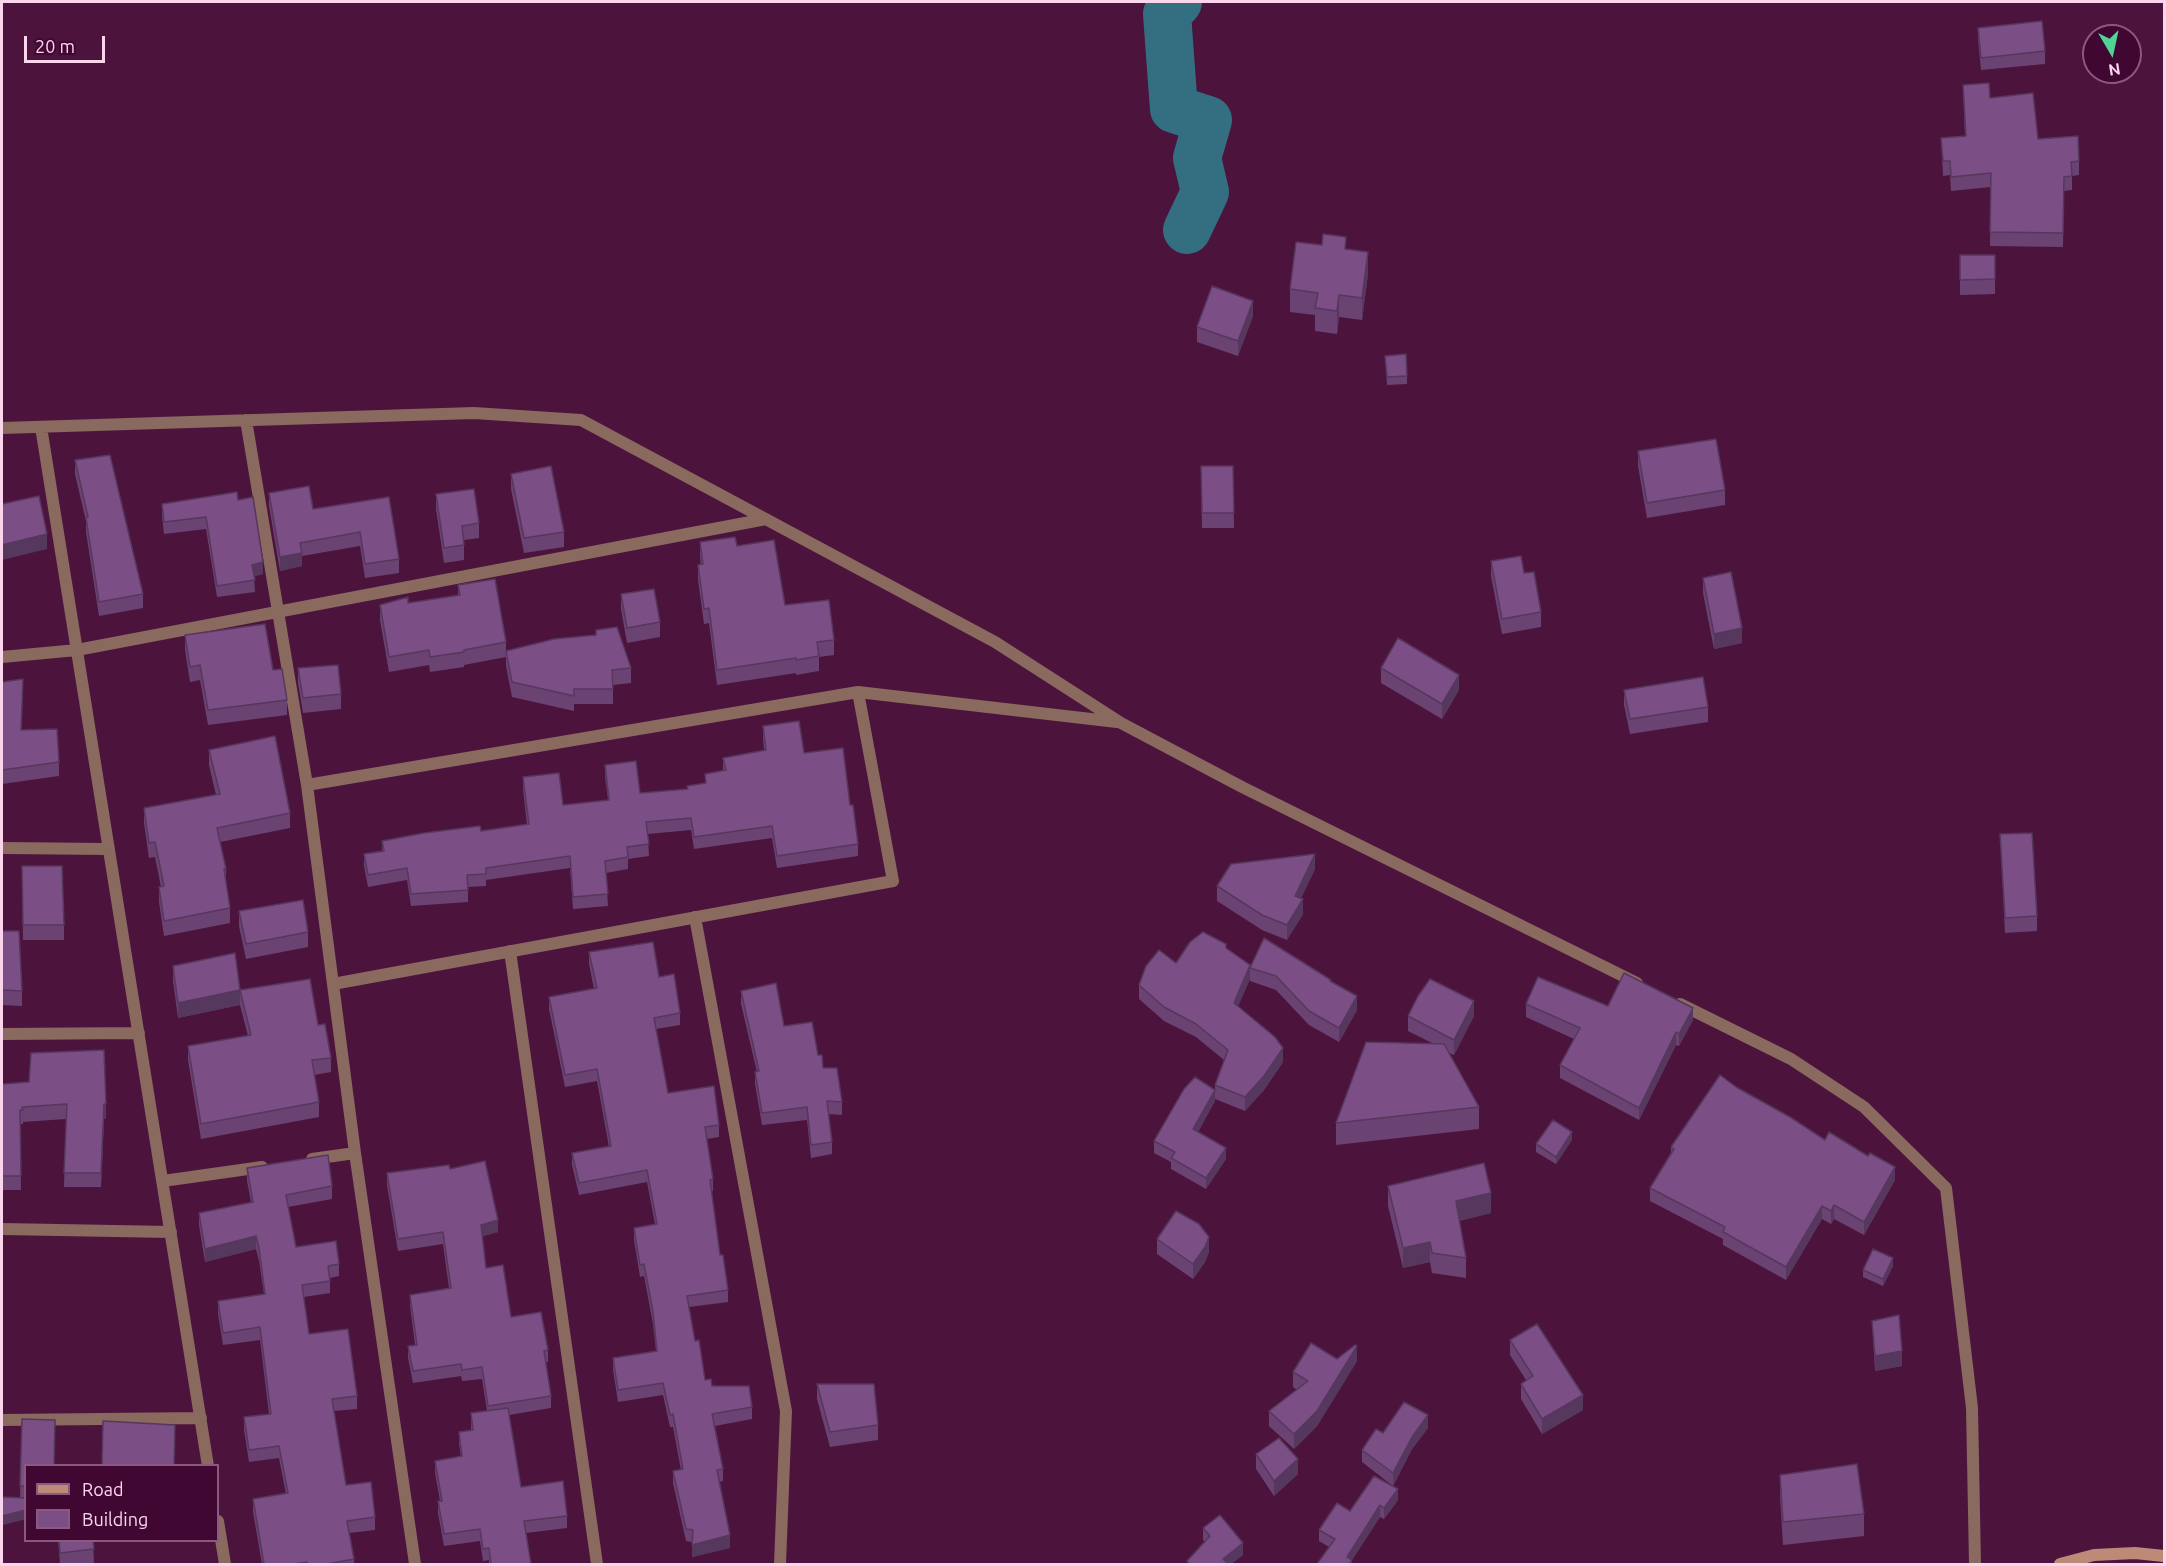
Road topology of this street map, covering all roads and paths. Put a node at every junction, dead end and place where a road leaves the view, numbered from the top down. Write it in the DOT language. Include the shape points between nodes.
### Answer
graph roads {
  1 [pos="246,420"];
  2 [pos="41,427"];
  3 [pos="2,428"];
  4 [pos="766,519"];
  5 [pos="278,612"];
  6 [pos="77,650"];
  7 [pos="2,657"];
  8 [pos="858,692"];
  9 [pos="1121,723"];
  10 [pos="307,785"];
  11 [pos="2,848"];
  12 [pos="109,849"];
  13 [pos="695,917"];
  14 [pos="510,951"];
  15 [pos="333,984"];
  16 [pos="1645,987"];
  17 [pos="1666,998"];
  18 [pos="139,1033"];
  19 [pos="2,1034"];
  20 [pos="355,1153"];
  21 [pos="299,1161"];
  22 [pos="276,1165"];
  23 [pos="163,1181"];
  24 [pos="2,1229"];
  25 [pos="171,1232"];
  26 [pos="201,1418"];
  27 [pos="2,1420"];
  28 [pos="208,1464"];
  29 [pos="219,1527"];
  30 [pos="2164,1556"];
  31 [pos="225,1564"];
  32 [pos="415,1564"];
  33 [pos="597,1564"];
  34 [pos="780,1564"];
  35 [pos="1974,1564"];
  36 [pos="2060,1564"];
  1 -- 2 [label="street"];
  1 -- 4 [label="street" via="474,413 582,420"];
  1 -- 5 [label="street"];
  2 -- 3 [label="street"];
  2 -- 6 [label="street"];
  4 -- 5 [label="street"];
  4 -- 9 [label="street" via="995,642"];
  5 -- 6 [label="street"];
  5 -- 10 [label="street"];
  6 -- 7 [label="street"];
  6 -- 12 [label="street"];
  8 -- 9 [label="street"];
  8 -- 10 [label="street"];
  8 -- 13 [label="street" via="893,880"];
  9 -- 16 [label="street"];
  10 -- 15 [label="street"];
  11 -- 12 [label="street"];
  12 -- 18 [label="street"];
  13 -- 14 [label="street"];
  13 -- 34 [label="street" via="786,1411"];
  14 -- 15 [label="street"];
  14 -- 33 [label="street"];
  15 -- 20 [label="street"];
  17 -- 35 [label="street" via="1791,1059 1864,1107 1946,1188 1972,1408"];
  18 -- 19 [label="street"];
  18 -- 23 [label="street"];
  20 -- 21 [label="street"];
  20 -- 32 [label="street"];
  22 -- 23 [label="street"];
  23 -- 25 [label="street"];
  24 -- 25 [label="street"];
  25 -- 26 [label="street"];
  26 -- 27 [label="street"];
  26 -- 28 [label="street"];
  29 -- 31 [label="street"];
  30 -- 36 [label="main road" via="2094,1555"];
}
